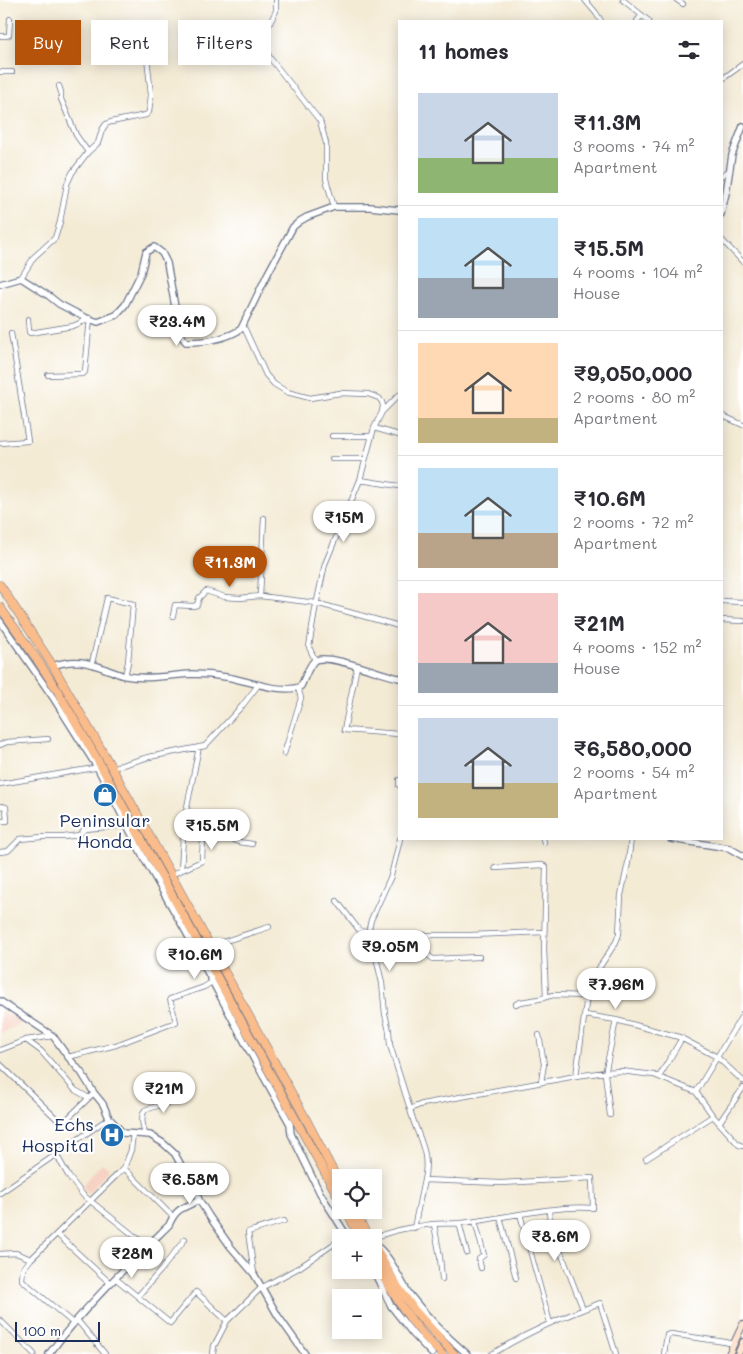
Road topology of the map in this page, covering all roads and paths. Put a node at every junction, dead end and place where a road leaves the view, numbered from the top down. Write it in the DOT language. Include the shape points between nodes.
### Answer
graph roads {
  1 [pos="276,0"];
  2 [pos="584,0"];
  3 [pos="623,0"];
  4 [pos="677,0"];
  5 [pos="683,4"];
  6 [pos="642,15"];
  7 [pos="10,19"];
  8 [pos="600,20"];
  9 [pos="638,20"];
  10 [pos="648,20"];
  11 [pos="0,36"];
  12 [pos="743,64"];
  13 [pos="148,65"];
  14 [pos="0,72"];
  15 [pos="12,72"];
  16 [pos="723,79"];
  17 [pos="59,86"];
  18 [pos="743,126"];
  19 [pos="88,152"];
  20 [pos="730,170"];
  21 [pos="723,175"];
  22 [pos="723,206"];
  23 [pos="334,208"];
  24 [pos="398,210"];
  25 [pos="723,241"];
  26 [pos="743,262"];
  27 [pos="20,278"];
  28 [pos="0,284"];
  29 [pos="90,318"];
  30 [pos="28,319"];
  31 [pos="243,324"];
  32 [pos="11,333"];
  33 [pos="48,375"];
  34 [pos="398,396"];
  35 [pos="382,412"];
  36 [pos="723,416"];
  37 [pos="743,425"];
  38 [pos="374,428"];
  39 [pos="398,435"];
  40 [pos="332,436"];
  41 [pos="372,436"];
  42 [pos="0,444"];
  43 [pos="332,459"];
  44 [pos="365,459"];
  45 [pos="360,480"];
  46 [pos="398,486"];
  47 [pos="264,518"];
  48 [pos="0,585"];
  49 [pos="260,596"];
  50 [pos="723,600"];
  51 [pos="743,602"];
  52 [pos="316,603"];
  53 [pos="0,607"];
  54 [pos="173,616"];
  55 [pos="723,620"];
  56 [pos="0,621"];
  57 [pos="743,621"];
  58 [pos="398,626"];
  59 [pos="315,660"];
  60 [pos="92,663"];
  61 [pos="53,666"];
  62 [pos="357,666"];
  63 [pos="125,676"];
  64 [pos="398,678"];
  65 [pos="259,684"];
  66 [pos="298,688"];
  67 [pos="398,734"];
  68 [pos="48,739"];
  69 [pos="0,745"];
  70 [pos="199,747"];
  71 [pos="284,754"];
  72 [pos="99,767"];
  73 [pos="112,768"];
  74 [pos="0,784"];
  75 [pos="0,806"];
  76 [pos="0,821"];
  77 [pos="130,824"];
  78 [pos="400,840"];
  79 [pos="631,840"];
  80 [pos="677,840"];
  81 [pos="252,844"];
  82 [pos="0,852"];
  83 [pos="743,856"];
  84 [pos="494,868"];
  85 [pos="181,870"];
  86 [pos="171,875"];
  87 [pos="336,901"];
  88 [pos="268,927"];
  89 [pos="544,932"];
  90 [pos="368,933"];
  91 [pos="420,935"];
  92 [pos="210,946"];
  93 [pos="479,957"];
  94 [pos="212,982"];
  95 [pos="587,996"];
  96 [pos="546,997"];
  97 [pos="0,1001"];
  98 [pos="516,1004"];
  99 [pos="743,1014"];
  100 [pos="585,1015"];
  101 [pos="616,1020"];
  102 [pos="538,1035"];
  103 [pos="53,1036"];
  104 [pos="682,1038"];
  105 [pos="26,1040"];
  106 [pos="0,1050"];
  107 [pos="68,1057"];
  108 [pos="717,1057"];
  109 [pos="0,1064"];
  110 [pos="606,1072"];
  111 [pos="576,1076"];
  112 [pos="659,1077"];
  113 [pos="743,1081"];
  114 [pos="540,1082"];
  115 [pos="743,1088"];
  116 [pos="696,1092"];
  117 [pos="91,1095"];
  118 [pos="188,1096"];
  119 [pos="410,1109"];
  120 [pos="610,1115"];
  121 [pos="713,1116"];
  122 [pos="109,1118"];
  123 [pos="719,1123"];
  124 [pos="133,1134"];
  125 [pos="145,1134"];
  126 [pos="743,1146"];
  127 [pos="56,1154"];
  128 [pos="646,1159"];
  129 [pos="124,1168"];
  130 [pos="332,1169"];
  131 [pos="424,1180"];
  132 [pos="332,1186"];
  133 [pos="0,1193"];
  134 [pos="199,1200"];
  135 [pos="91,1201"];
  136 [pos="549,1210"];
  137 [pos="520,1214"];
  138 [pos="172,1216"];
  139 [pos="500,1217"];
  140 [pos="284,1221"];
  141 [pos="475,1221"];
  142 [pos="459,1223"];
  143 [pos="434,1224"];
  144 [pos="414,1228"];
  145 [pos="340,1229"];
  146 [pos="57,1234"];
  147 [pos="382,1235"];
  148 [pos="185,1239"];
  149 [pos="332,1245"];
  150 [pos="146,1246"];
  151 [pos="467,1252"];
  152 [pos="0,1254"];
  153 [pos="31,1259"];
  154 [pos="382,1259"];
  155 [pos="481,1268"];
  156 [pos="254,1274"];
  157 [pos="382,1274"];
  158 [pos="115,1278"];
  159 [pos="516,1278"];
  160 [pos="378,1279"];
  161 [pos="442,1279"];
  162 [pos="110,1283"];
  163 [pos="262,1288"];
  164 [pos="138,1296"];
  165 [pos="583,1310"];
  166 [pos="0,1320"];
  167 [pos="227,1321"];
  168 [pos="76,1322"];
  169 [pos="550,1323"];
  170 [pos="743,1324"];
  171 [pos="434,1329"];
  172 [pos="743,1342"];
  173 [pos="734,1344"];
  174 [pos="34,1354"];
  175 [pos="49,1354"];
  176 [pos="105,1354"];
  177 [pos="213,1354"];
  178 [pos="305,1354"];
  179 [pos="432,1354"];
  180 [pos="442,1354"];
  181 [pos="454,1354"];
  182 [pos="467,1354"];
  183 [pos="492,1354"];
  184 [pos="616,1354"];
  185 [pos="664,1354"];
  186 [pos="729,1354"];
  187 [pos="738,1354"];
  1 -- 23 [label="street" via="276,12 266,31 267,52 320,121 326,143 326,179"];
  2 -- 8 [label="street"];
  3 -- 6 [label="street"];
  4 -- 5 [label="street"];
  6 -- 9 [label="street"];
  6 -- 10 [label="street"];
  7 -- 11 [label="street" via="9,35"];
  12 -- 16 [label="street"];
  13 -- 19 [label="street" via="149,112 106,124 98,143"];
  14 -- 15 [label="street"];
  17 -- 19 [label="street" via="76,135"];
  18 -- 20 [label="street"];
  19 -- 27 [label="street" via="66,184 55,238 34,257"];
  20 -- 21 [label="street"];
  20 -- 22 [label="street"];
  23 -- 24 [label="street"];
  23 -- 31 [label="street" via="307,217 293,227"];
  25 -- 26 [label="street"];
  27 -- 28 [label="street"];
  27 -- 29 [label="street" via="59,304"];
  29 -- 30 [label="street" via="73,326 30,333"];
  29 -- 31 [label="street" via="98,322 116,315 125,305 141,273 146,252 154,247 167,263 180,334 186,342 222,339"];
  29 -- 33 [label="street" via="84,372"];
  31 -- 35 [label="street" via="266,375 274,384 287,392 310,398 340,393 368,394 379,398"];
  32 -- 42 [label="street" via="28,441"];
  34 -- 35 [label="street"];
  35 -- 38 [label="street"];
  36 -- 37 [label="street"];
  38 -- 39 [label="street"];
  38 -- 41 [label="street"];
  40 -- 41 [label="street"];
  41 -- 44 [label="street"];
  43 -- 44 [label="street"];
  44 -- 45 [label="street"];
  45 -- 46 [label="street"];
  45 -- 52 [label="street" via="325,564"];
  47 -- 49 [label="street"];
  48 -- 61 [label="highway"];
  49 -- 52 [label="street"];
  49 -- 54 [label="street" via="225,597 206,591 197,605 174,605"];
  50 -- 51 [label="street"];
  52 -- 58 [label="street"];
  52 -- 59 [label="street" via="309,647"];
  53 -- 72 [label="highway" via="57,690"];
  55 -- 57 [label="street"];
  56 -- 72 [label="street"];
  59 -- 62 [label="street" via="334,660"];
  59 -- 66 [label="street"];
  60 -- 61 [label="street" via="64,662"];
  60 -- 63 [label="street"];
  60 -- 63 [label="street" via="106,598 133,604"];
  61 -- 73 [label="highway"];
  62 -- 64 [label="street"];
  62 -- 67 [label="street" via="344,730"];
  63 -- 65 [label="street" via="194,674"];
  65 -- 66 [label="street" via="278,689"];
  65 -- 70 [label="street" via="204,746"];
  66 -- 71 [label="street" via="301,698"];
  68 -- 69 [label="street"];
  70 -- 73 [label="street"];
  70 -- 85 [label="street" via="184,822"];
  72 -- 74 [label="street"];
  72 -- 77 [label="highway"];
  73 -- 86 [label="highway"];
  75 -- 76 [label="street" via="6,806 7,821"];
  77 -- 82 [label="street" via="85,829 80,835 20,839 8,851"];
  77 -- 94 [label="street"];
  77 -- 132 [label="highway"];
  78 -- 90 [label="street" via="391,876"];
  79 -- 95 [label="street" via="618,938 595,975"];
  80 -- 83 [label="street" via="729,848"];
  81 -- 85 [label="street" via="240,842 209,827 203,836 202,860"];
  84 -- 89 [label="street" via="546,867"];
  85 -- 86 [label="street"];
  86 -- 92 [label="highway"];
  87 -- 90 [label="street" via="359,930"];
  88 -- 92 [label="street"];
  89 -- 91 [label="street"];
  89 -- 96 [label="street"];
  90 -- 91 [label="street"];
  90 -- 119 [label="street" via="382,983 390,1045"];
  91 -- 93 [label="street" via="433,959"];
  92 -- 130 [label="highway"];
  94 -- 107 [label="street" via="170,999 176,1022 116,1045"];
  94 -- 145 [label="street" via="290,1124 291,1134"];
  95 -- 96 [label="street"];
  95 -- 100 [label="street"];
  96 -- 98 [label="street"];
  97 -- 103 [label="street"];
  99 -- 108 [label="street"];
  100 -- 101 [label="street"];
  100 -- 111 [label="street"];
  101 -- 104 [label="street"];
  101 -- 110 [label="street"];
  102 -- 114 [label="street" via="544,1064"];
  103 -- 105 [label="street"];
  103 -- 107 [label="street"];
  104 -- 108 [label="street"];
  104 -- 112 [label="street"];
  105 -- 106 [label="street"];
  105 -- 117 [label="street" via="41,1051 76,1090"];
  107 -- 117 [label="street" via="81,1072"];
  108 -- 113 [label="street"];
  108 -- 116 [label="street"];
  109 -- 117 [label="street" via="62,1124"];
  110 -- 111 [label="street"];
  110 -- 112 [label="street"];
  110 -- 120 [label="street"];
  111 -- 114 [label="street"];
  112 -- 116 [label="street"];
  114 -- 119 [label="street"];
  115 -- 123 [label="street"];
  116 -- 121 [label="street"];
  117 -- 122 [label="street" via="103,1104"];
  118 -- 125 [label="street" via="145,1110 142,1122"];
  119 -- 131 [label="street" via="426,1155"];
  121 -- 123 [label="street"];
  121 -- 128 [label="street"];
  122 -- 124 [label="street" via="123,1133"];
  122 -- 127 [label="street"];
  123 -- 126 [label="street"];
  124 -- 125 [label="street"];
  124 -- 129 [label="street"];
  125 -- 134 [label="street" via="176,1154 195,1186"];
  127 -- 133 [label="street"];
  127 -- 135 [label="street" via="69,1177"];
  129 -- 135 [label="street"];
  129 -- 138 [label="street"];
  131 -- 136 [label="street" via="501,1183 592,1178 592,1208"];
  131 -- 144 [label="street"];
  134 -- 138 [label="street" via="182,1207"];
  134 -- 156 [label="street" via="230,1246"];
  135 -- 146 [label="street"];
  135 -- 150 [label="street"];
  136 -- 137 [label="street"];
  136 -- 165 [label="street" via="550,1224"];
  137 -- 139 [label="street"];
  137 -- 169 [label="street"];
  138 -- 150 [label="street" via="169,1225"];
  139 -- 141 [label="street"];
  139 -- 159 [label="street"];
  140 -- 156 [label="street" via="248,1232"];
  141 -- 142 [label="street"];
  141 -- 155 [label="street" via="484,1255 479,1259"];
  142 -- 143 [label="street"];
  142 -- 151 [label="street"];
  143 -- 144 [label="street"];
  143 -- 161 [label="street"];
  144 -- 147 [label="street"];
  146 -- 153 [label="street"];
  146 -- 162 [label="street"];
  148 -- 164 [label="street"];
  149 -- 163 [label="street"];
  150 -- 158 [label="street"];
  152 -- 153 [label="street" via="16,1253"];
  153 -- 168 [label="street" via="23,1269 22,1280"];
  154 -- 171 [label="highway" via="415,1311"];
  156 -- 163 [label="street"];
  157 -- 180 [label="highway" via="425,1337"];
  158 -- 162 [label="street"];
  158 -- 164 [label="street"];
  160 -- 179 [label="street" via="391,1306"];
  162 -- 168 [label="street"];
  163 -- 167 [label="street"];
  163 -- 178 [label="street"];
  164 -- 167 [label="street" via="170,1322 196,1292"];
  165 -- 169 [label="street"];
  165 -- 184 [label="street" via="600,1303"];
  166 -- 174 [label="street"];
  167 -- 177 [label="street"];
  168 -- 175 [label="street"];
  168 -- 176 [label="street"];
  169 -- 183 [label="street"];
  170 -- 173 [label="main road"];
  171 -- 181 [label="highway"];
  171 -- 182 [label="street"];
  172 -- 187 [label="main road"];
  173 -- 185 [label="street" via="671,1334 667,1335"];
  173 -- 186 [label="main road"];
}
